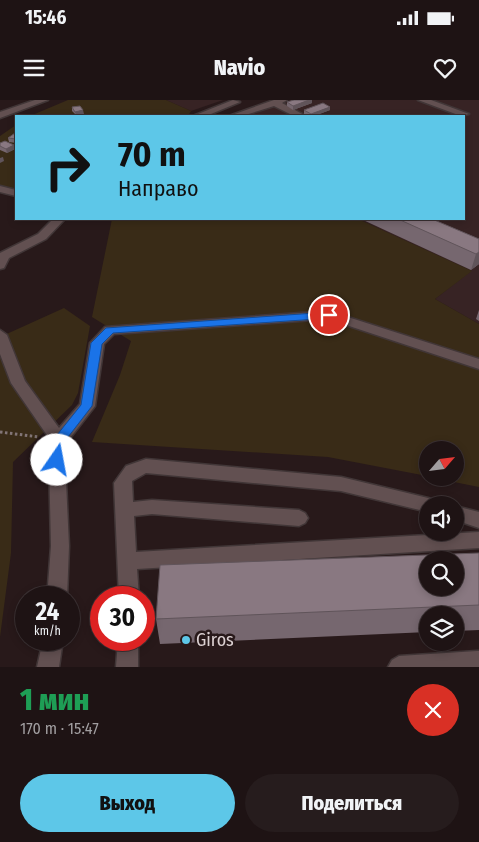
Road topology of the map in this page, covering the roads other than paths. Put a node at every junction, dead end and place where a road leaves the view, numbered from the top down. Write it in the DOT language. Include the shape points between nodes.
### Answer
graph roads {
  1 [pos="44,100"];
  2 [pos="422,100"];
  3 [pos="235,101"];
  4 [pos="279,101"];
  5 [pos="251,111"];
  6 [pos="464,114"];
  7 [pos="0,115"];
  8 [pos="200,115"];
  9 [pos="237,115"];
  10 [pos="300,115"];
  11 [pos="0,189"];
  12 [pos="15,193"];
  13 [pos="58,220"];
  14 [pos="1,260"];
  15 [pos="0,335"];
  16 [pos="479,364"];
  17 [pos="59,440"];
  18 [pos="419,503"];
  19 [pos="125,510"];
  20 [pos="464,516"];
  21 [pos="299,518"];
  22 [pos="479,520"];
  23 [pos="479,540"];
  24 [pos="129,561"];
  25 [pos="58,586"];
  26 [pos="129,586"];
  27 [pos="51,651"];
  28 [pos="128,651"];
  29 [pos="48,667"];
  30 [pos="127,667"];
  31 [pos="399,667"];
  32 [pos="478,667"];
  1 -- 7 [label="street"];
  2 -- 6 [label="street"];
  3 -- 5 [label="street"];
  3 -- 8 [label="street"];
  4 -- 5 [label="street"];
  4 -- 10 [label="street"];
  5 -- 9 [label="street"];
  11 -- 12 [label="street"];
  13 -- 14 [label="street" via="44,235"];
  15 -- 17 [label="street" via="18,383"];
  16 -- 17 [label="street" via="329,315 110,330 97,343 87,406"];
  17 -- 25 [label="street"];
  18 -- 19 [label="street" via="341,484 146,466 126,475"];
  19 -- 21 [label="street" via="152,507"];
  19 -- 24 [label="street"];
  20 -- 22 [label="street"];
  23 -- 24 [label="street"];
  24 -- 26 [label="street"];
  27 -- 29 [label="street"];
  28 -- 30 [label="street"];
  31 -- 32 [label="street" via="477,661"];
}
